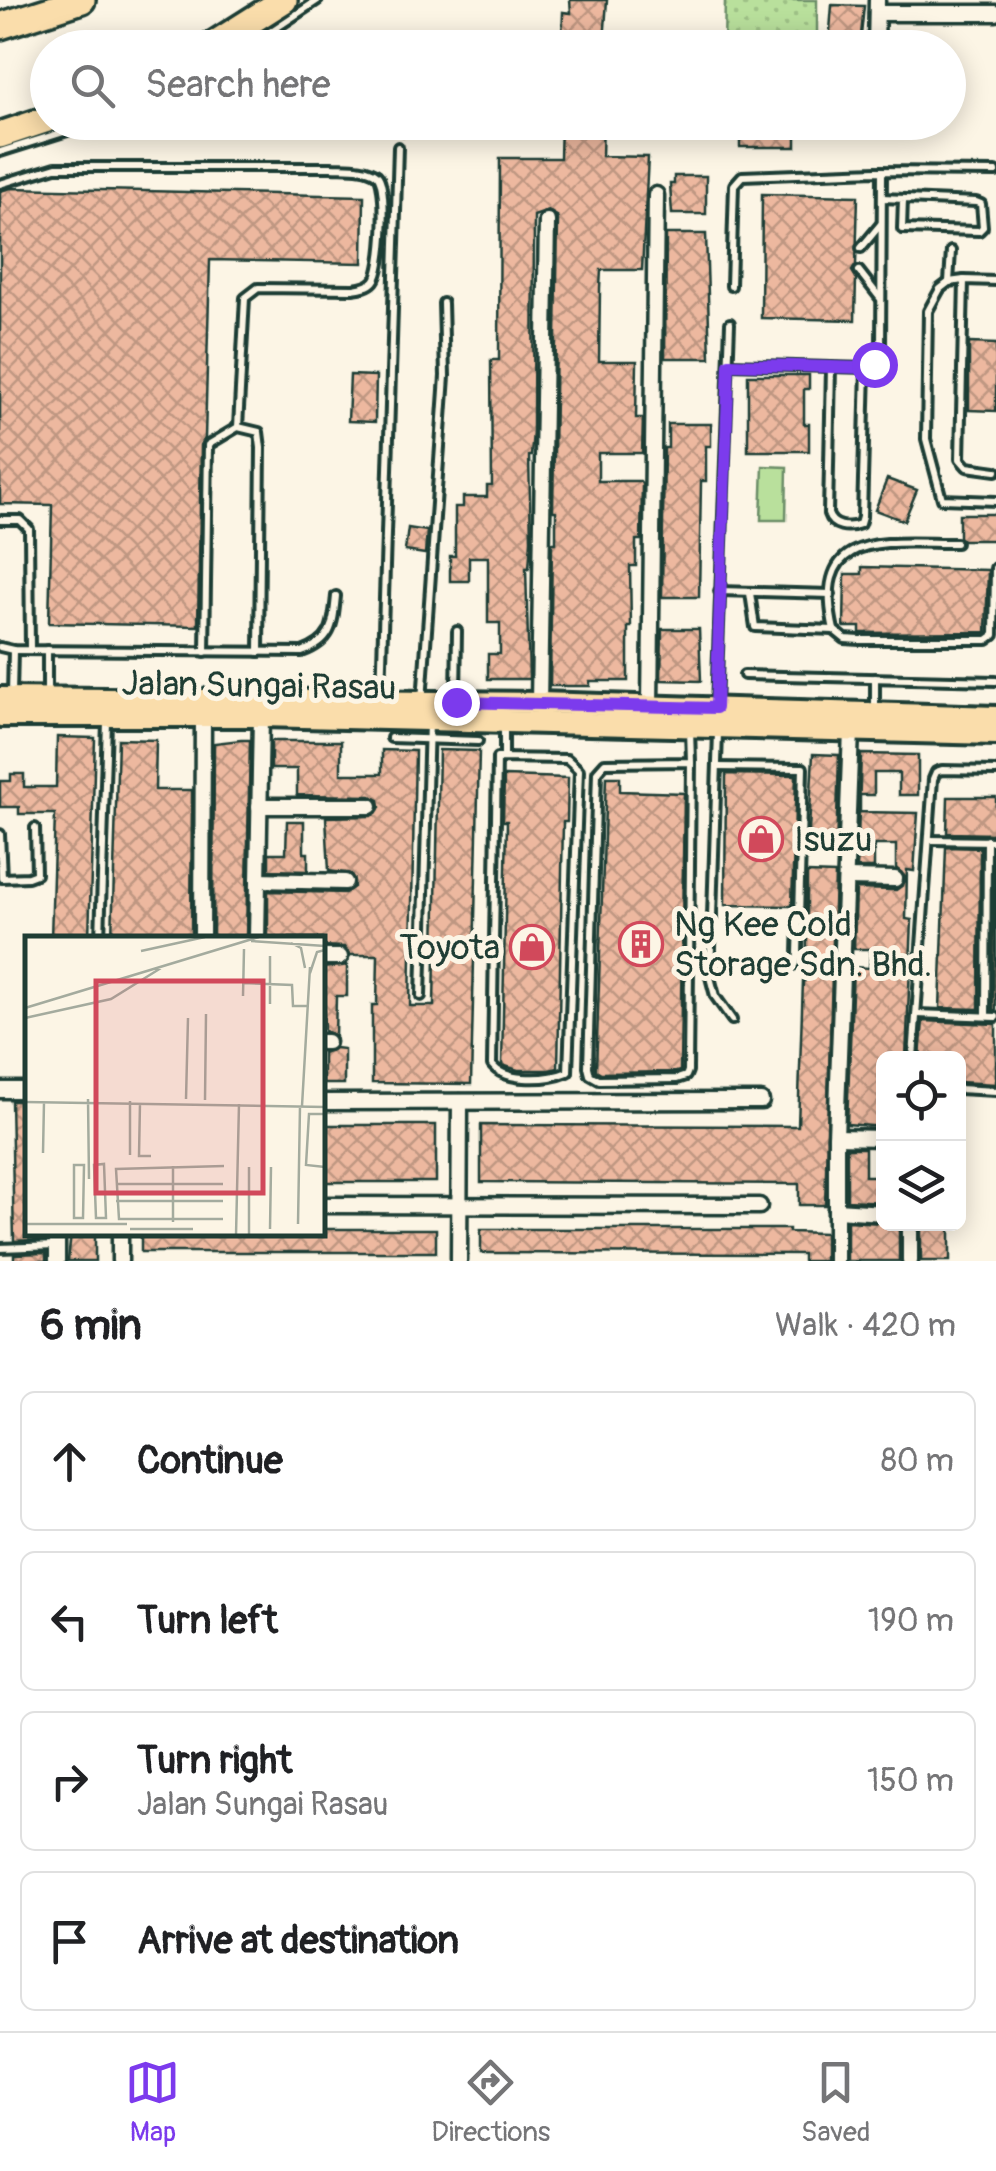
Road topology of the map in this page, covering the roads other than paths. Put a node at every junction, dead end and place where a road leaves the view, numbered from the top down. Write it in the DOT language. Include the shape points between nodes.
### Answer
graph roads {
  1 [pos="82,0"];
  2 [pos="284,0"];
  3 [pos="318,0"];
  4 [pos="877,7"];
  5 [pos="996,13"];
  6 [pos="0,26"];
  7 [pos="236,30"];
  8 [pos="273,30"];
  9 [pos="30,125"];
  10 [pos="0,135"];
  11 [pos="38,140"];
  12 [pos="398,146"];
  13 [pos="0,152"];
  14 [pos="882,171"];
  15 [pos="996,172"];
  16 [pos="0,184"];
  17 [pos="656,195"];
  18 [pos="882,198"];
  19 [pos="903,199"];
  20 [pos="547,221"];
  21 [pos="882,223"];
  22 [pos="861,248"];
  23 [pos="951,251"];
  24 [pos="859,271"];
  25 [pos="964,280"];
  26 [pos="996,281"];
  27 [pos="950,282"];
  28 [pos="731,286"];
  29 [pos="881,299"];
  30 [pos="444,304"];
  31 [pos="730,323"];
  32 [pos="729,364"];
  33 [pos="831,367"];
  34 [pos="866,368"];
  35 [pos="238,427"];
  36 [pos="996,471"];
  37 [pos="996,501"];
  38 [pos="0,520"];
  39 [pos="956,543"];
  40 [pos="995,568"];
  41 [pos="996,590"];
  42 [pos="719,592"];
  43 [pos="750,593"];
  44 [pos="831,594"];
  45 [pos="336,596"];
  46 [pos="995,616"];
  47 [pos="834,630"];
  48 [pos="457,631"];
  49 [pos="0,647"];
  50 [pos="13,650"];
  51 [pos="30,650"];
  52 [pos="48,650"];
  53 [pos="206,652"];
  54 [pos="259,652"];
  55 [pos="744,675"];
  56 [pos="875,678"];
  57 [pos="996,681"];
  58 [pos="48,698"];
  59 [pos="381,702"];
  60 [pos="456,702"];
  61 [pos="539,703"];
  62 [pos="650,706"];
  63 [pos="3,709"];
  64 [pos="875,713"];
  65 [pos="204,715"];
  66 [pos="107,716"];
  67 [pos="261,716"];
  68 [pos="717,718"];
  69 [pos="996,718"];
  70 [pos="426,720"];
  71 [pos="504,723"];
  72 [pos="690,728"];
  73 [pos="851,730"];
  74 [pos="996,734"];
  75 [pos="391,738"];
  76 [pos="478,741"];
  77 [pos="504,758"];
  78 [pos="692,762"];
  79 [pos="718,766"];
  80 [pos="996,771"];
  81 [pos="259,806"];
  82 [pos="370,806"];
  83 [pos="36,828"];
  84 [pos="0,834"];
  85 [pos="930,840"];
  86 [pos="992,840"];
  87 [pos="847,878"];
  88 [pos="895,879"];
  89 [pos="258,880"];
  90 [pos="345,882"];
  91 [pos="100,936"];
  92 [pos="202,936"];
  93 [pos="256,936"];
  94 [pos="325,957"];
  95 [pos="340,957"];
  96 [pos="711,962"];
  97 [pos="421,996"];
  98 [pos="916,1014"];
  99 [pos="986,1016"];
  100 [pos="996,1017"];
  101 [pos="732,1020"];
  102 [pos="913,1051"];
  103 [pos="966,1089"];
  104 [pos="996,1091"];
  105 [pos="761,1101"];
  106 [pos="325,1102"];
  107 [pos="460,1102"];
  108 [pos="836,1137"];
  109 [pos="876,1138"];
  110 [pos="325,1205"];
  111 [pos="460,1206"];
  112 [pos="759,1206"];
  113 [pos="836,1210"];
  114 [pos="876,1212"];
  115 [pos="910,1231"];
  116 [pos="57,1247"];
  117 [pos="0,1248"];
  118 [pos="459,1261"];
  119 [pos="836,1261"];
  120 [pos="910,1261"];
  1 -- 6 [label="highway"];
  2 -- 7 [label="highway"];
  3 -- 8 [label="lane"];
  4 -- 5 [label="street"];
  9 -- 10 [label="highway"];
  11 -- 13 [label="lane"];
  12 -- 59 [label="lane"];
  14 -- 15 [label="lane"];
  14 -- 18 [label="lane"];
  14 -- 28 [label="lane" via="742,176 734,185"];
  16 -- 35 [label="lane" via="56,167 332,167 376,174 384,186 376,280 353,289 258,288 245,298"];
  17 -- 62 [label="street"];
  18 -- 19 [label="lane"];
  18 -- 21 [label="lane"];
  19 -- 19 [label="lane" via="982,204 983,227 902,229"];
  20 -- 61 [label="street"];
  21 -- 22 [label="lane"];
  21 -- 29 [label="lane"];
  23 -- 27 [label="lane"];
  24 -- 29 [label="lane"];
  25 -- 26 [label="lane"];
  25 -- 27 [label="lane"];
  25 -- 36 [label="lane" via="960,458 967,468"];
  27 -- 37 [label="lane" via="928,311 928,450 942,498"];
  29 -- 34 [label="lane" via="881,348"];
  30 -- 70 [label="lane"];
  31 -- 32 [label="lane"];
  32 -- 33 [label="lane"];
  32 -- 42 [label="lane"];
  33 -- 34 [label="lane"];
  33 -- 34 [label="lane" via="828,514 837,525 853,527 862,517"];
  35 -- 53 [label="lane" via="208,445"];
  35 -- 54 [label="lane" via="259,432 261,448"];
  38 -- 51 [label="lane" via="20,520 29,529"];
  39 -- 44 [label="lane" via="850,550 834,569"];
  40 -- 41 [label="lane"];
  41 -- 46 [label="lane"];
  42 -- 43 [label="lane"];
  42 -- 68 [label="lane"];
  43 -- 44 [label="lane"];
  43 -- 47 [label="lane" via="755,627"];
  44 -- 47 [label="lane"];
  45 -- 54 [label="lane" via="334,619 320,646"];
  46 -- 47 [label="lane" via="994,635 987,640 860,640"];
  48 -- 60 [label="lane"];
  49 -- 50 [label="lane"];
  50 -- 51 [label="lane"];
  50 -- 63 [label="lane"];
  51 -- 52 [label="lane"];
  52 -- 53 [label="lane"];
  52 -- 58 [label="lane"];
  53 -- 54 [label="lane"];
  55 -- 56 [label="lane"];
  56 -- 57 [label="lane"];
  56 -- 64 [label="lane"];
  58 -- 59 [label="main road, Jalan Sungai Rasau"];
  58 -- 63 [label="main road, Jalan Sungai Rasau"];
  59 -- 70 [label="main road, Jalan Sungai Rasau"];
  60 -- 61 [label="main road, Jalan Sungai Rasau"];
  60 -- 70 [label="main road, Jalan Sungai Rasau"];
  61 -- 62 [label="main road, Jalan Sungai Rasau"];
  62 -- 68 [label="main road, Jalan Sungai Rasau"];
  63 -- 66 [label="main road, Jalan Sungai Rasau"];
  64 -- 68 [label="main road, Jalan Sungai Rasau"];
  64 -- 69 [label="main road, Jalan Sungai Rasau"];
  65 -- 66 [label="main road, Jalan Sungai Rasau"];
  65 -- 67 [label="main road, Jalan Sungai Rasau"];
  65 -- 92 [label="street"];
  66 -- 91 [label="lane"];
  67 -- 70 [label="main road, Jalan Sungai Rasau"];
  67 -- 81 [label="street"];
  68 -- 72 [label="main road, Jalan Sungai Rasau"];
  68 -- 73 [label="main road, Jalan Sungai Rasau"];
  68 -- 79 [label="lane"];
  70 -- 71 [label="main road, Jalan Sungai Rasau"];
  70 -- 75 [label="lane"];
  70 -- 76 [label="lane"];
  70 -- 97 [label="lane"];
  71 -- 72 [label="main road, Jalan Sungai Rasau"];
  71 -- 77 [label="lane"];
  72 -- 78 [label="lane"];
  73 -- 74 [label="main road, Jalan Sungai Rasau"];
  73 -- 87 [label="street"];
  77 -- 77 [label="lane" via="497,758 490,1057 496,1072 558,1076 568,1072 579,770 567,759"];
  78 -- 78 [label="lane" via="688,1071 677,1079 599,1080 588,1067 597,772 605,763"];
  79 -- 96 [label="lane"];
  79 -- 96 [label="lane" via="803,768 798,954 791,966"];
  80 -- 85 [label="lane" via="936,772"];
  81 -- 82 [label="street"];
  81 -- 89 [label="street"];
  83 -- 84 [label="lane" via="36,874 28,877 2,878"];
  85 -- 86 [label="lane"];
  85 -- 98 [label="lane"];
  86 -- 99 [label="lane"];
  87 -- 88 [label="street"];
  87 -- 108 [label="street"];
  89 -- 90 [label="street"];
  89 -- 93 [label="street"];
  94 -- 95 [label="street"];
  96 -- 101 [label="lane" via="715,996"];
  98 -- 99 [label="lane"];
  98 -- 102 [label="lane"];
  99 -- 100 [label="lane"];
  103 -- 104 [label="lane"];
  105 -- 107 [label="street"];
  106 -- 107 [label="street"];
  107 -- 111 [label="street"];
  108 -- 109 [label="street"];
  108 -- 113 [label="street"];
  110 -- 111 [label="street"];
  111 -- 112 [label="street"];
  111 -- 118 [label="street"];
  113 -- 114 [label="street"];
  113 -- 119 [label="street"];
  115 -- 120 [label="street"];
  116 -- 117 [label="lane"];
}
